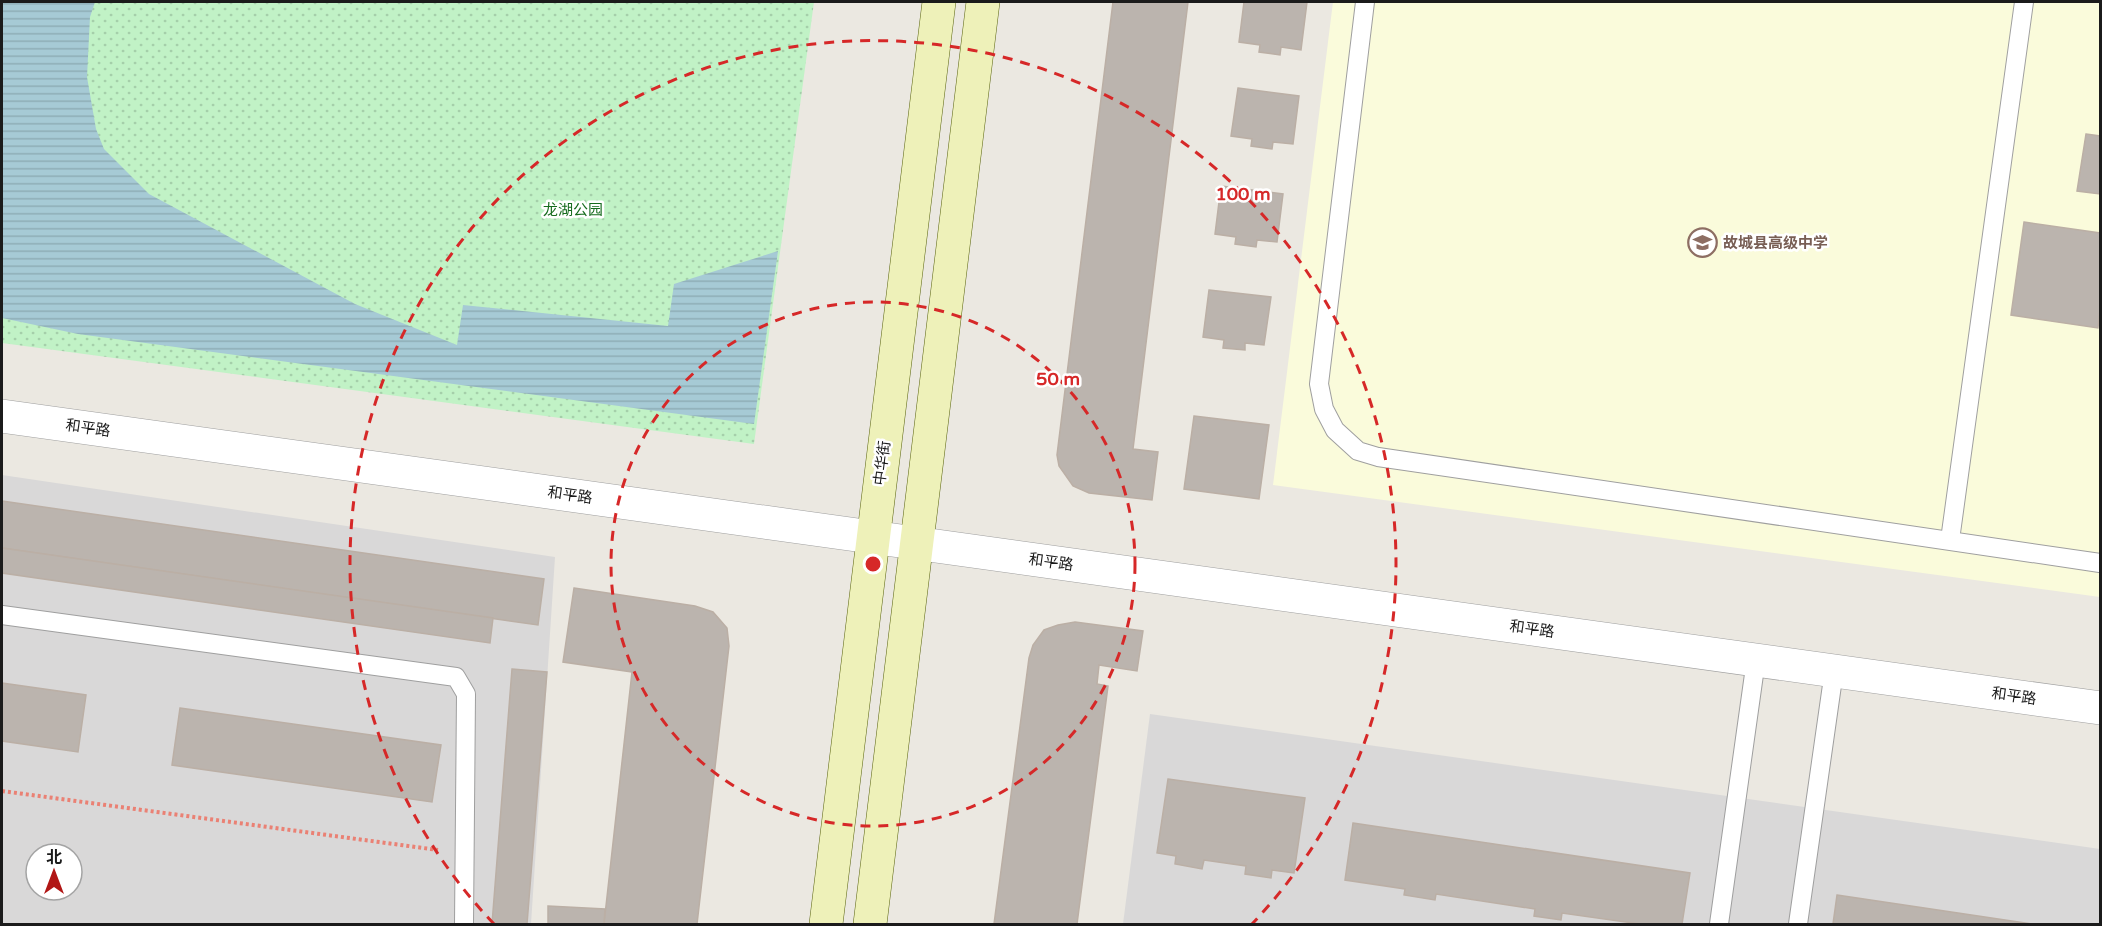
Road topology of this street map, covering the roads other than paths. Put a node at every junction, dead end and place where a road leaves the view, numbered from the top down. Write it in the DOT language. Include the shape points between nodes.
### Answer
graph roads {
  1 [pos="939,2"];
  2 [pos="983,2"];
  3 [pos="1365,2"];
  4 [pos="2024,2"];
  5 [pos="2,416"];
  6 [pos="873,537"];
  7 [pos="1950,540"];
  8 [pos="916,543"];
  9 [pos="2100,562"];
  10 [pos="2,615"];
  11 [pos="1756,660"];
  12 [pos="1834,671"];
  13 [pos="2100,708"];
  14 [pos="464,924"];
  15 [pos="826,924"];
  16 [pos="870,924"];
  17 [pos="1719,924"];
  18 [pos="1798,924"];
  1 -- 6 [label="main road, 中华街"];
  2 -- 8 [label="main road"];
  3 -- 7 [label="lane" via="1319,384 1324,409 1335,430 1358,451 1378,458"];
  4 -- 7 [label="lane"];
  5 -- 6 [label="street, 和平路"];
  6 -- 8 [label="street, 和平路"];
  6 -- 15 [label="main road, 中华街"];
  7 -- 9 [label="lane"];
  8 -- 11 [label="street, 和平路"];
  8 -- 16 [label="main road"];
  10 -- 14 [label="lane" via="456,677 466,694"];
  11 -- 12 [label="street, 和平路"];
  11 -- 17 [label="lane"];
  12 -- 13 [label="street, 和平路"];
  12 -- 18 [label="lane"];
}
